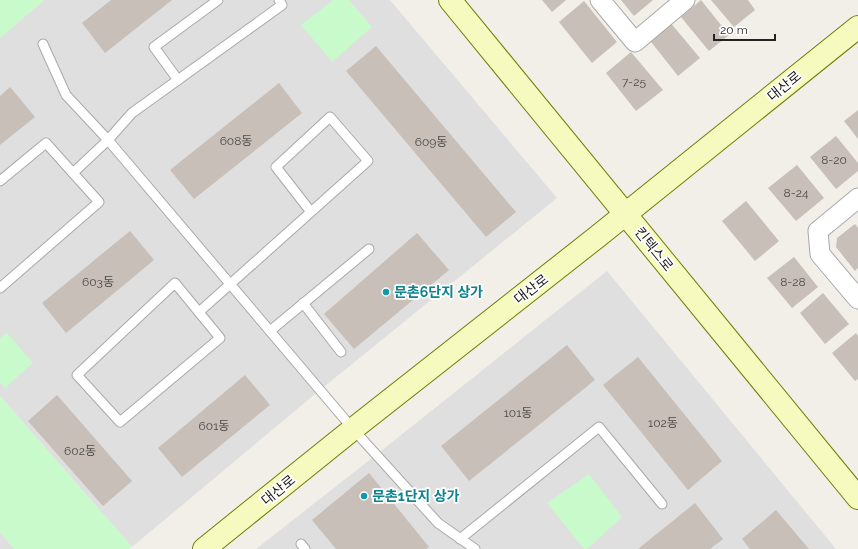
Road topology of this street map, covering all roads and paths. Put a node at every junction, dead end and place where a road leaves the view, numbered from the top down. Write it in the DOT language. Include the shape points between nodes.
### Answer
graph roads {
  1 [pos="218,0"];
  2 [pos="279,0"];
  3 [pos="450,0"];
  4 [pos="600,0"];
  5 [pos="685,0"];
  6 [pos="858,27"];
  7 [pos="43,44"];
  8 [pos="178,80"];
  9 [pos="108,140"];
  10 [pos="73,173"];
  11 [pos="0,181"];
  12 [pos="858,198"];
  13 [pos="311,212"];
  14 [pos="625,214"];
  15 [pos="369,249"];
  16 [pos="230,284"];
  17 [pos="0,288"];
  18 [pos="858,299"];
  19 [pos="303,303"];
  20 [pos="199,312"];
  21 [pos="270,331"];
  22 [pos="341,352"];
  23 [pos="353,429"];
  24 [pos="858,498"];
  25 [pos="662,504"];
  26 [pos="460,539"];
  27 [pos="204,549"];
  28 [pos="475,549"];
  1 -- 8 [label="lane" via="154,47"];
  2 -- 8 [label="lane" via="282,5"];
  3 -- 14 [label="main road, 킨텍스로"];
  4 -- 5 [label="street" via="635,42"];
  6 -- 14 [label="main road, 대산로"];
  7 -- 9 [label="lane" via="66,95"];
  8 -- 9 [label="lane" via="132,113"];
  9 -- 10 [label="lane"];
  9 -- 16 [label="lane"];
  10 -- 11 [label="lane" via="46,143"];
  10 -- 17 [label="lane" via="98,202"];
  12 -- 18 [label="street" via="818,231 820,254"];
  13 -- 13 [label="lane" via="276,167 330,117 368,161"];
  13 -- 16 [label="lane"];
  14 -- 23 [label="main road, 대산로"];
  14 -- 24 [label="main road, 킨텍스로"];
  15 -- 19 [label="lane"];
  16 -- 20 [label="lane"];
  16 -- 21 [label="lane"];
  19 -- 21 [label="lane"];
  19 -- 22 [label="lane"];
  20 -- 20 [label="lane" via="220,338 120,422 77,375 175,283"];
  21 -- 23 [label="lane"];
  23 -- 26 [label="lane" via="438,523"];
  23 -- 27 [label="main road, 대산로"];
  25 -- 26 [label="lane" via="599,427"];
  26 -- 28 [label="lane"];
}
